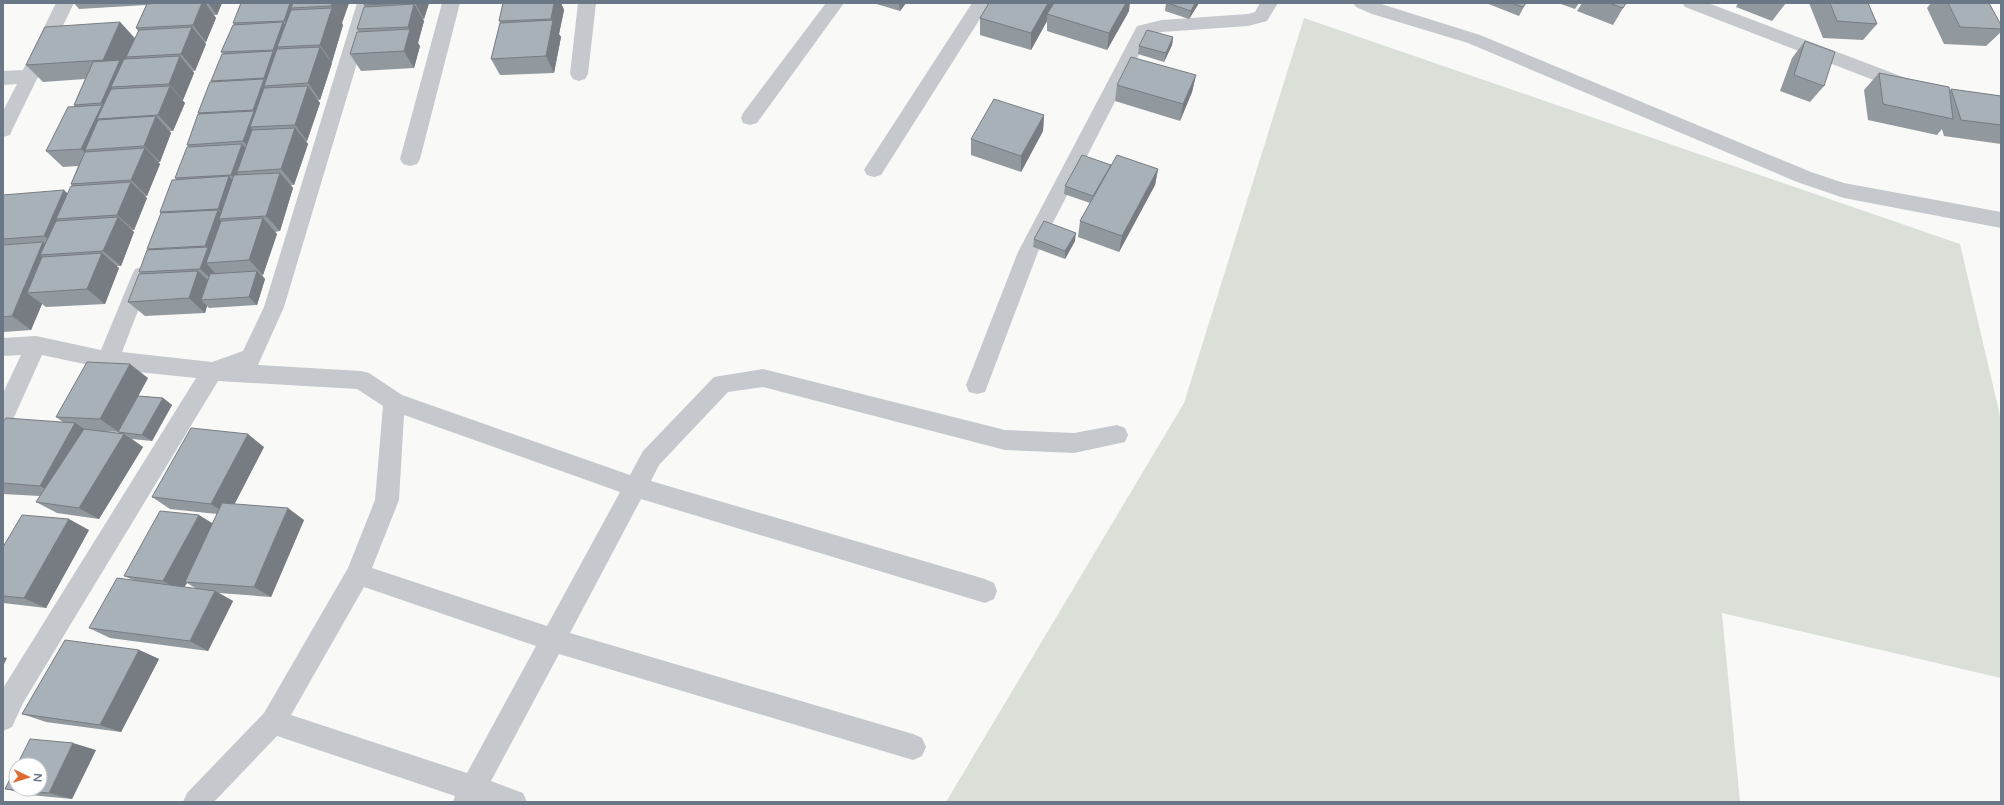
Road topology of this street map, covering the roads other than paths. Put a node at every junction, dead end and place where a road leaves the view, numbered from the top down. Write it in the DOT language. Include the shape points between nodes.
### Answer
graph roads {
  1 [pos="65,3"];
  2 [pos="366,3"];
  3 [pos="451,3"];
  4 [pos="587,3"];
  5 [pos="835,3"];
  6 [pos="981,3"];
  7 [pos="1269,3"];
  8 [pos="1362,3"];
  9 [pos="1691,3"];
  10 [pos="579,74"];
  11 [pos="29,76"];
  12 [pos="3,78"];
  13 [pos="1922,90"];
  14 [pos="750,118"];
  15 [pos="3,130"];
  16 [pos="410,159"];
  17 [pos="874,170"];
  18 [pos="2001,220"];
  19 [pos="148,258"];
  20 [pos="36,345"];
  21 [pos="3,347"];
  22 [pos="108,360"];
  23 [pos="212,371"];
  24 [pos="978,385"];
  25 [pos="394,402"];
  26 [pos="3,417"];
  27 [pos="1118,435"];
  28 [pos="635,487"];
  29 [pos="358,574"];
  30 [pos="985,591"];
  31 [pos="553,640"];
  32 [pos="3,718"];
  33 [pos="274,722"];
  34 [pos="913,747"];
  35 [pos="470,795"];
  36 [pos="196,802"];
  37 [pos="514,802"];
  1 -- 11 [label="street"];
  2 -- 23 [label="street" via="274,307 251,358"];
  3 -- 16 [label="street"];
  4 -- 10 [label="street"];
  5 -- 14 [label="street"];
  6 -- 17 [label="street"];
  7 -- 24 [label="street" via="1261,17 1248,20 1143,30 1028,252"];
  8 -- 18 [label="street" via="1474,39 1804,177 1844,190"];
  9 -- 13 [label="street"];
  11 -- 12 [label="street"];
  11 -- 15 [label="street"];
  19 -- 22 [label="street"];
  20 -- 21 [label="street"];
  20 -- 22 [label="street"];
  20 -- 26 [label="street"];
  22 -- 23 [label="street"];
  23 -- 25 [label="street" via="361,380"];
  23 -- 32 [label="street" via="14,694"];
  25 -- 28 [label="street"];
  25 -- 29 [label="street" via="387,500"];
  27 -- 28 [label="street" via="1074,443 1005,440 763,378 722,384 651,458"];
  28 -- 30 [label="street"];
  28 -- 31 [label="street"];
  29 -- 31 [label="street"];
  29 -- 33 [label="street"];
  31 -- 34 [label="street"];
  31 -- 35 [label="street"];
  33 -- 35 [label="street"];
  33 -- 36 [label="street"];
  35 -- 37 [label="street"];
}
